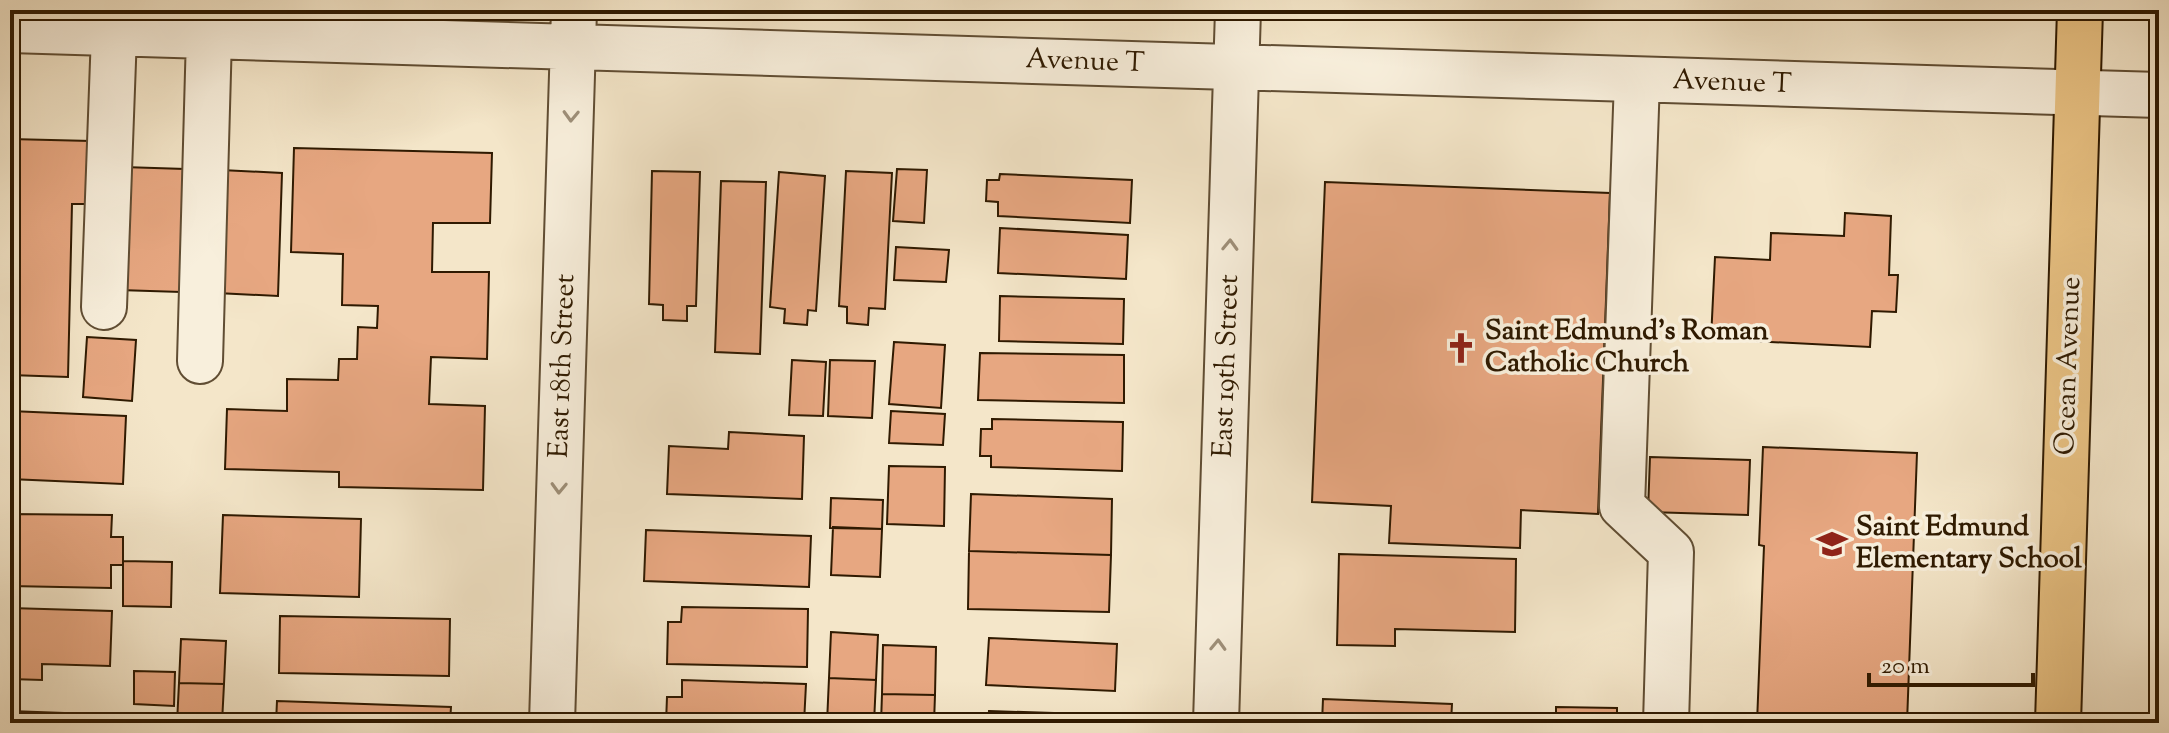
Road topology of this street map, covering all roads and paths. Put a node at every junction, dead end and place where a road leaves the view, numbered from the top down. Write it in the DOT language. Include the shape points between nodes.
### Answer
graph roads {
  1 [pos="1238,10"];
  2 [pos="2080,10"];
  3 [pos="574,29"];
  4 [pos="10,30"];
  5 [pos="114,34"];
  6 [pos="209,36"];
  7 [pos="1236,66"];
  8 [pos="1637,80"];
  9 [pos="2077,93"];
  10 [pos="2159,95"];
  11 [pos="104,307"];
  12 [pos="200,361"];
  13 [pos="552,723"];
  14 [pos="1216,723"];
  15 [pos="1666,723"];
  16 [pos="2058,723"];
  1 -- 7 [label="street, East 19th Street"];
  2 -- 9 [label="main road, Ocean Avenue"];
  3 -- 6 [label="street, Avenue T"];
  3 -- 7 [label="street, Avenue T"];
  3 -- 13 [label="street, East 18th Street, one-way"];
  4 -- 5 [label="street, Avenue T"];
  5 -- 6 [label="street, Avenue T"];
  5 -- 11 [label="street"];
  6 -- 12 [label="street"];
  7 -- 8 [label="street, Avenue T"];
  14 -- 7 [label="street, East 19th Street, one-way"];
  8 -- 9 [label="street, Avenue T"];
  8 -- 15 [label="street" via="1622,506 1671,552"];
  9 -- 10 [label="street, Avenue T"];
  9 -- 16 [label="main road, Ocean Avenue"];
}
